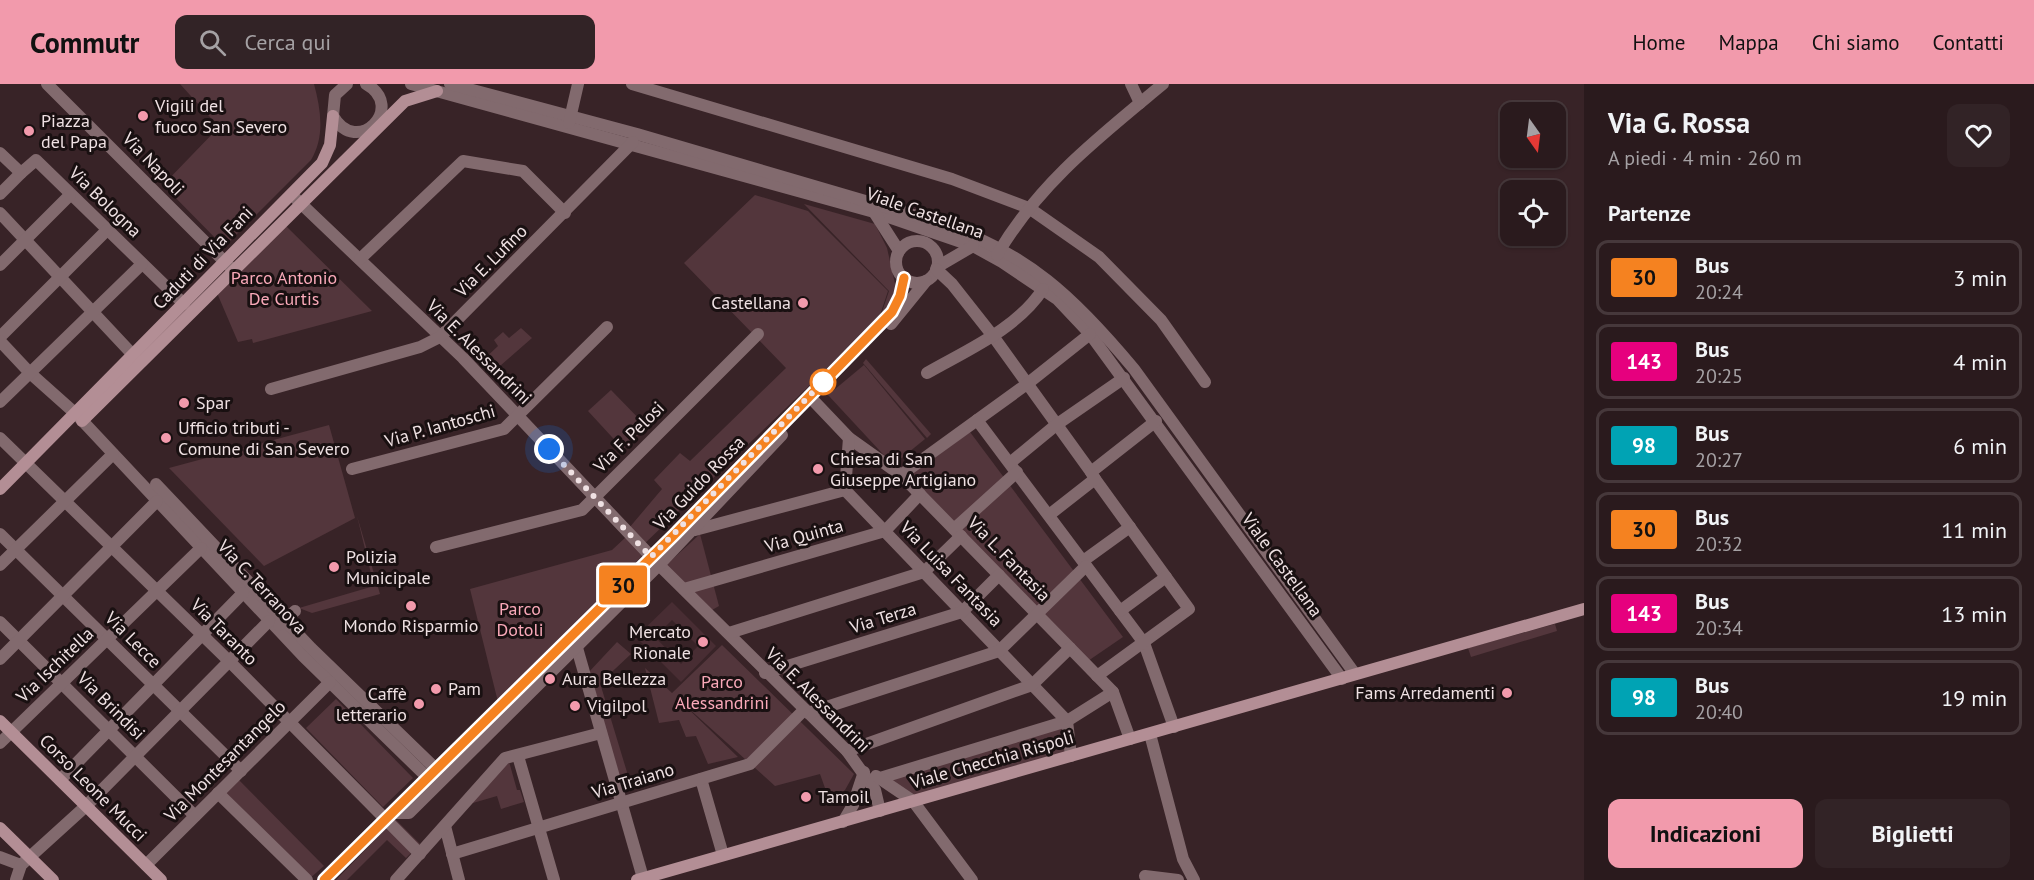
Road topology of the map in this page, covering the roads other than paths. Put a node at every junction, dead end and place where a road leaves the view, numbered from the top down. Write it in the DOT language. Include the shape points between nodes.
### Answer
graph roads {
  1 [pos="47,84"];
  2 [pos="346,84"];
  3 [pos="366,84"];
  4 [pos="384,84"];
  5 [pos="450,84"];
  6 [pos="578,84"];
  7 [pos="632,84"];
  8 [pos="1131,84"];
  9 [pos="1163,84"];
  10 [pos="414,85"];
  11 [pos="332,89"];
  12 [pos="437,91"];
  13 [pos="382,103"];
  14 [pos="1140,103"];
  15 [pos="333,116"];
  16 [pos="570,121"];
  17 [pos="375,124"];
  18 [pos="637,134"];
  19 [pos="631,147"];
  20 [pos="355,148"];
  21 [pos="0,153"];
  22 [pos="21,173"];
  23 [pos="0,194"];
  24 [pos="290,194"];
  25 [pos="70,195"];
  26 [pos="300,202"];
  27 [pos="1029,208"];
  28 [pos="874,212"];
  29 [pos="0,213"];
  30 [pos="565,213"];
  31 [pos="935,227"];
  32 [pos="107,230"];
  33 [pos="25,240"];
  34 [pos="924,243"];
  35 [pos="973,246"];
  36 [pos="899,251"];
  37 [pos="997,254"];
  38 [pos="360,259"];
  39 [pos="0,264"];
  40 [pos="142,264"];
  41 [pos="229,265"];
  42 [pos="937,268"];
  43 [pos="60,278"];
  44 [pos="904,278"];
  45 [pos="926,281"];
  46 [pos="1043,289"];
  47 [pos="184,304"];
  48 [pos="92,312"];
  49 [pos="607,327"];
  50 [pos="758,334"];
  51 [pos="1090,334"];
  52 [pos="440,336"];
  53 [pos="993,336"];
  54 [pos="0,339"];
  55 [pos="134,356"];
  56 [pos="30,373"];
  57 [pos="927,373"];
  58 [pos="1124,378"];
  59 [pos="1205,382"];
  60 [pos="1027,384"];
  61 [pos="271,389"];
  62 [pos="811,399"];
  63 [pos="0,402"];
  64 [pos="518,417"];
  65 [pos="79,418"];
  66 [pos="977,420"];
  67 [pos="1156,422"];
  68 [pos="1056,425"];
  69 [pos="0,438"];
  70 [pos="849,438"];
  71 [pos="113,454"];
  72 [pos="26,464"];
  73 [pos="1013,468"];
  74 [pos="352,469"];
  75 [pos="901,474"];
  76 [pos="1093,475"];
  77 [pos="156,484"];
  78 [pos="0,489"];
  79 [pos="845,490"];
  80 [pos="920,494"];
  81 [pos="595,498"];
  82 [pos="65,501"];
  83 [pos="157,501"];
  84 [pos="1049,515"];
  85 [pos="1130,527"];
  86 [pos="694,530"];
  87 [pos="885,531"];
  88 [pos="957,532"];
  89 [pos="0,534"];
  90 [pos="674,535"];
  91 [pos="113,546"];
  92 [pos="436,547"];
  93 [pos="201,548"];
  94 [pos="16,549"];
  95 [pos="655,561"];
  96 [pos="1085,564"];
  97 [pos="0,565"];
  98 [pos="924,572"];
  99 [pos="999,575"];
  100 [pos="1166,577"];
  101 [pos="684,589"];
  102 [pos="157,591"];
  103 [pos="243,593"];
  104 [pos="64,596"];
  105 [pos="1584,609"];
  106 [pos="295,611"];
  107 [pos="1120,611"];
  108 [pos="962,612"];
  109 [pos="1036,613"];
  110 [pos="0,622"];
  111 [pos="276,623"];
  112 [pos="729,633"];
  113 [pos="573,634"];
  114 [pos="202,635"];
  115 [pos="107,640"];
  116 [pos="19,641"];
  117 [pos="1144,643"];
  118 [pos="577,647"];
  119 [pos="1070,648"];
  120 [pos="999,651"];
  121 [pos="0,659"];
  122 [pos="229,661"];
  123 [pos="765,673"];
  124 [pos="1355,674"];
  125 [pos="1097,676"];
  126 [pos="1342,679"];
  127 [pos="330,682"];
  128 [pos="62,683"];
  129 [pos="153,685"];
  130 [pos="1032,685"];
  131 [pos="1113,692"];
  132 [pos="179,711"];
  133 [pos="806,712"];
  134 [pos="0,721"];
  135 [pos="1067,721"];
  136 [pos="289,723"];
  137 [pos="1174,727"];
  138 [pos="109,730"];
  139 [pos="12,732"];
  140 [pos="601,733"];
  141 [pos="1149,734"];
  142 [pos="1130,740"];
  143 [pos="0,743"];
  144 [pos="847,751"];
  145 [pos="135,756"];
  146 [pos="518,756"];
  147 [pos="1071,756"];
  148 [pos="241,771"];
  149 [pos="864,772"];
  150 [pos="432,773"];
  151 [pos="880,778"];
  152 [pos="701,779"];
  153 [pos="60,780"];
  154 [pos="218,793"];
  155 [pos="913,801"];
  156 [pos="621,802"];
  157 [pos="86,806"];
  158 [pos="880,811"];
  159 [pos="195,816"];
  160 [pos="389,816"];
  161 [pos="843,822"];
  162 [pos="445,826"];
  163 [pos="0,828"];
  164 [pos="537,828"];
  165 [pos="420,854"];
  166 [pos="452,854"];
  167 [pos="723,855"];
  168 [pos="0,858"];
  169 [pos="1183,859"];
  170 [pos="24,862"];
  171 [pos="146,866"];
  172 [pos="1144,876"];
  173 [pos="640,879"];
  174 [pos="16,880"];
  175 [pos="53,880"];
  176 [pos="161,880"];
  177 [pos="307,880"];
  178 [pos="324,880"];
  179 [pos="396,880"];
  180 [pos="459,880"];
  181 [pos="554,880"];
  182 [pos="972,880"];
  183 [pos="1178,880"];
  184 [pos="1194,880"];
  1 -- 41 [label="street, Via Napoli"];
  2 -- 11 [label="street"];
  3 -- 13 [label="street"];
  4 -- 13 [label="street"];
  5 -- 16 [label="street"];
  6 -- 16 [label="street"];
  7 -- 27 [label="street" via="952,179"];
  8 -- 14 [label="street"];
  9 -- 14 [label="street"];
  10 -- 12 [label="street, Viale Castellana"];
  11 -- 15 [label="street"];
  12 -- 16 [label="street, Viale Castellana"];
  12 -- 20 [label="street" via="405,101"];
  13 -- 17 [label="street"];
  14 -- 27 [label="street" via="1073,158"];
  15 -- 17 [label="street" via="351,132 368,130"];
  15 -- 24 [label="street, Caduti di Via Fani" via="330,145 322,163"];
  16 -- 18 [label="street"];
  16 -- 19 [label="street, Viale Castellana"];
  17 -- 20 [label="street"];
  18 -- 19 [label="street, Via E. Lufino"];
  18 -- 31 [label="street"];
  19 -- 28 [label="street, Viale Castellana"];
  19 -- 30 [label="street, Via E. Lufino"];
  20 -- 26 [label="street"];
  21 -- 22 [label="street"];
  22 -- 23 [label="street"];
  22 -- 25 [label="street, Via Bologna" via="36,160"];
  24 -- 26 [label="street, Via E. Alessandrini"];
  24 -- 41 [label="street, Caduti di Via Fani"];
  25 -- 32 [label="street, Via Bologna"];
  25 -- 33 [label="street"];
  26 -- 38 [label="street, Via E. Alessandrini"];
  26 -- 41 [label="street"];
  27 -- 37 [label="street"];
  27 -- 59 [label="street" via="1099,257 1161,320"];
  28 -- 31 [label="street, Viale Castellana"];
  28 -- 36 [label="street"];
  29 -- 33 [label="street"];
  30 -- 38 [label="street" via="523,171 463,161"];
  30 -- 52 [label="street, Via E. Lufino"];
  31 -- 34 [label="street"];
  31 -- 35 [label="street, Viale Castellana"];
  31 -- 37 [label="street" via="978,236"];
  32 -- 40 [label="street, Via Bologna"];
  32 -- 43 [label="street"];
  33 -- 39 [label="street"];
  33 -- 43 [label="street"];
  34 -- 36 [label="street" via="908,243"];
  34 -- 42 [label="street" via="936,255"];
  35 -- 37 [label="street, Viale Castellana"];
  35 -- 42 [label="street"];
  36 -- 44 [label="street" via="896,262"];
  37 -- 46 [label="street, Viale Castellana"];
  37 -- 124 [label="street" via="1047,278 1098,326 1166,412"];
  38 -- 52 [label="street, Via E. Alessandrini"];
  40 -- 47 [label="street, Via Bologna"];
  40 -- 48 [label="street"];
  41 -- 47 [label="street, Caduti di Via Fani"];
  41 -- 65 [label="street"];
  42 -- 45 [label="street"];
  42 -- 53 [label="street"];
  43 -- 48 [label="street"];
  43 -- 54 [label="street"];
  44 -- 45 [label="street" via="914,283"];
  44 -- 62 [label="street, Via Guido Rossa" via="892,312"];
  45 -- 62 [label="street" via="899,315"];
  46 -- 51 [label="street, Viale Castellana"];
  46 -- 53 [label="street" via="1035,301"];
  47 -- 55 [label="street, Caduti di Via Fani"];
  48 -- 55 [label="street"];
  48 -- 56 [label="street"];
  49 -- 64 [label="street, Via P. Iantoschi"];
  50 -- 81 [label="street, Via F. Pelosi"];
  51 -- 58 [label="street, Viale Castellana"];
  51 -- 60 [label="street"];
  52 -- 61 [label="street, Via E. Lufino" via="420,347"];
  52 -- 64 [label="street, Via E. Alessandrini"];
  53 -- 57 [label="street"];
  53 -- 60 [label="street"];
  54 -- 56 [label="street, Via C. Terranova"];
  55 -- 65 [label="street, Caduti di Via Fani"];
  56 -- 63 [label="street"];
  56 -- 65 [label="street, Via C. Terranova"];
  58 -- 67 [label="street, Viale Castellana"];
  58 -- 68 [label="street"];
  60 -- 66 [label="street"];
  60 -- 68 [label="street"];
  62 -- 70 [label="street, Via L. Fantasia"];
  62 -- 86 [label="street"];
  62 -- 90 [label="street, Via Guido Rossa"];
  64 -- 74 [label="street, Via P. Iantoschi" via="504,429"];
  64 -- 81 [label="street, Via E. Alessandrini"];
  65 -- 71 [label="street, Via C. Terranova"];
  65 -- 72 [label="street"];
  66 -- 73 [label="street"];
  66 -- 75 [label="street"];
  67 -- 76 [label="street"];
  67 -- 126 [label="street, Viale Castellana"];
  68 -- 73 [label="street"];
  68 -- 76 [label="street"];
  69 -- 72 [label="street, Via Taranto"];
  70 -- 75 [label="street, Via L. Fantasia"];
  70 -- 79 [label="street"];
  71 -- 82 [label="street"];
  71 -- 83 [label="street, Via C. Terranova"];
  72 -- 78 [label="street"];
  72 -- 82 [label="street, Via Taranto"];
  73 -- 84 [label="street"];
  73 -- 88 [label="street"];
  75 -- 80 [label="street, Via L. Fantasia"];
  76 -- 84 [label="street"];
  76 -- 85 [label="street"];
  77 -- 111 [label="street"];
  79 -- 86 [label="street"];
  79 -- 87 [label="street, Via Luisa Fantasia"];
  80 -- 87 [label="street"];
  80 -- 88 [label="street, Via L. Fantasia"];
  81 -- 92 [label="street, Via F. Pelosi" via="582,510"];
  81 -- 95 [label="street, Via E. Alessandrini"];
  82 -- 91 [label="street, Via Taranto"];
  82 -- 94 [label="street"];
  83 -- 91 [label="street"];
  83 -- 93 [label="street, Via C. Terranova"];
  84 -- 96 [label="street"];
  85 -- 96 [label="street"];
  85 -- 100 [label="street"];
  86 -- 90 [label="street"];
  86 -- 95 [label="street"];
  87 -- 98 [label="street, Via Luisa Fantasia"];
  87 -- 101 [label="street, Via Quinta"];
  88 -- 98 [label="street"];
  88 -- 99 [label="street, Via L. Fantasia"];
  89 -- 94 [label="street, Via Lecce"];
  90 -- 95 [label="street, Via Guido Rossa"];
  91 -- 102 [label="street, Via Taranto"];
  91 -- 104 [label="street"];
  93 -- 102 [label="street, Via Ischitella"];
  93 -- 103 [label="street, Via C. Terranova"];
  94 -- 97 [label="street"];
  94 -- 104 [label="street, Via Lecce"];
  95 -- 101 [label="street, Via E. Alessandrini"];
  95 -- 113 [label="street, Via Guido Rossa"];
  95 -- 118 [label="street"];
  96 -- 107 [label="street"];
  96 -- 109 [label="street"];
  98 -- 108 [label="street, Via Luisa Fantasia"];
  98 -- 112 [label="street"];
  99 -- 108 [label="street, Via Terza"];
  99 -- 109 [label="street, Via L. Fantasia"];
  100 -- 107 [label="street"];
  100 -- 117 [label="street" via="1190,609"];
  101 -- 112 [label="street, Via E. Alessandrini"];
  102 -- 114 [label="street, Via Taranto"];
  102 -- 115 [label="street, Via Ischitella"];
  103 -- 111 [label="street, Via C. Terranova"];
  103 -- 114 [label="street"];
  104 -- 115 [label="street, Via Lecce"];
  104 -- 116 [label="street"];
  105 -- 124 [label="street, Viale Checchia Rispoli"];
  106 -- 111 [label="street"];
  107 -- 117 [label="street"];
  108 -- 120 [label="street, Via Luisa Fantasia"];
  108 -- 123 [label="street, Via Terza"];
  109 -- 119 [label="street, Via L. Fantasia"];
  109 -- 120 [label="street"];
  110 -- 116 [label="street, Via Brindisi"];
  111 -- 122 [label="street"];
  111 -- 127 [label="street, Via C. Terranova"];
  111 -- 150 [label="street"];
  112 -- 123 [label="street, Via E. Alessandrini"];
  113 -- 118 [label="street"];
  113 -- 150 [label="street, Via Guido Rossa"];
  114 -- 122 [label="street, Via Taranto"];
  114 -- 129 [label="street"];
  115 -- 128 [label="street, Via Ischitella"];
  115 -- 129 [label="street, Via Lecce"];
  116 -- 121 [label="street"];
  116 -- 128 [label="street, Via Brindisi"];
  117 -- 125 [label="street"];
  117 -- 137 [label="street"];
  118 -- 140 [label="street"];
  118 -- 160 [label="street" via="409,813"];
  119 -- 125 [label="street, Via L. Fantasia"];
  119 -- 130 [label="street"];
  120 -- 130 [label="street, Via Luisa Fantasia"];
  120 -- 133 [label="street"];
  122 -- 132 [label="street"];
  122 -- 136 [label="street, Via Taranto"];
  123 -- 133 [label="street, Via E. Alessandrini"];
  124 -- 126 [label="street, Viale Checchia Rispoli"];
  125 -- 131 [label="street, Via L. Fantasia"];
  126 -- 137 [label="street, Viale Checchia Rispoli"];
  127 -- 136 [label="street, Via Montesantangelo"];
  127 -- 150 [label="street, Via C. Terranova"];
  128 -- 138 [label="street, Via Brindisi"];
  128 -- 139 [label="street, Via Ischitella"];
  129 -- 132 [label="street, Via Lecce"];
  129 -- 138 [label="street"];
  130 -- 135 [label="street, Via Luisa Fantasia"];
  130 -- 144 [label="street"];
  131 -- 135 [label="street"];
  131 -- 142 [label="street"];
  132 -- 145 [label="street"];
  132 -- 148 [label="street, Via Lecce"];
  133 -- 144 [label="street, Via E. Alessandrini"];
  133 -- 152 [label="street, Via Traiano" via="750,764"];
  134 -- 139 [label="street, Corso Leone Mucci"];
  135 -- 147 [label="street"];
  135 -- 151 [label="street"];
  136 -- 148 [label="street, Via Montesantangelo"];
  136 -- 160 [label="street, Via Taranto"];
  137 -- 141 [label="street, Viale Checchia Rispoli"];
  138 -- 145 [label="street, Via Brindisi"];
  138 -- 153 [label="street"];
  139 -- 143 [label="street, Via Ischitella"];
  139 -- 153 [label="street, Corso Leone Mucci"];
  140 -- 146 [label="street"];
  140 -- 156 [label="street"];
  141 -- 142 [label="street, Viale Checchia Rispoli"];
  141 -- 169 [label="street"];
  142 -- 147 [label="street, Viale Checchia Rispoli"];
  144 -- 149 [label="street, Via E. Alessandrini"];
  145 -- 157 [label="street"];
  145 -- 159 [label="street, Via Brindisi"];
  146 -- 162 [label="street" via="505,758"];
  146 -- 164 [label="street"];
  147 -- 155 [label="street, Viale Checchia Rispoli"];
  148 -- 154 [label="street, Via Montesantangelo"];
  149 -- 151 [label="street, Via E. Alessandrini"];
  149 -- 158 [label="street, Via E. Alessandrini" via="875,790"];
  149 -- 161 [label="street"];
  150 -- 160 [label="street, Via Guido Rossa"];
  151 -- 155 [label="street, Via E. Alessandrini"];
  152 -- 156 [label="street, Via Traiano"];
  152 -- 167 [label="street"];
  153 -- 157 [label="street, Corso Leone Mucci"];
  154 -- 159 [label="street, Via Montesantangelo"];
  154 -- 177 [label="street"];
  155 -- 158 [label="street, Viale Checchia Rispoli"];
  155 -- 182 [label="street, Via E. Alessandrini"];
  156 -- 164 [label="street, Via Traiano"];
  156 -- 173 [label="street"];
  157 -- 170 [label="street"];
  157 -- 171 [label="street, Corso Leone Mucci"];
  158 -- 161 [label="street, Viale Checchia Rispoli"];
  159 -- 171 [label="street, Via Montesantangelo"];
  160 -- 165 [label="street, Via Taranto"];
  160 -- 178 [label="street, Via Guido Rossa"];
  161 -- 167 [label="street, Viale Checchia Rispoli"];
  162 -- 165 [label="street"];
  162 -- 166 [label="street"];
  163 -- 170 [label="street"];
  164 -- 166 [label="street, Via Traiano"];
  164 -- 181 [label="street"];
  165 -- 179 [label="street"];
  166 -- 180 [label="street"];
  167 -- 173 [label="street, Viale Checchia Rispoli"];
  168 -- 170 [label="street"];
  169 -- 183 [label="street"];
  169 -- 184 [label="street"];
  170 -- 174 [label="street"];
  170 -- 175 [label="street"];
  171 -- 176 [label="street, Corso Leone Mucci"];
  172 -- 183 [label="street"];
}
